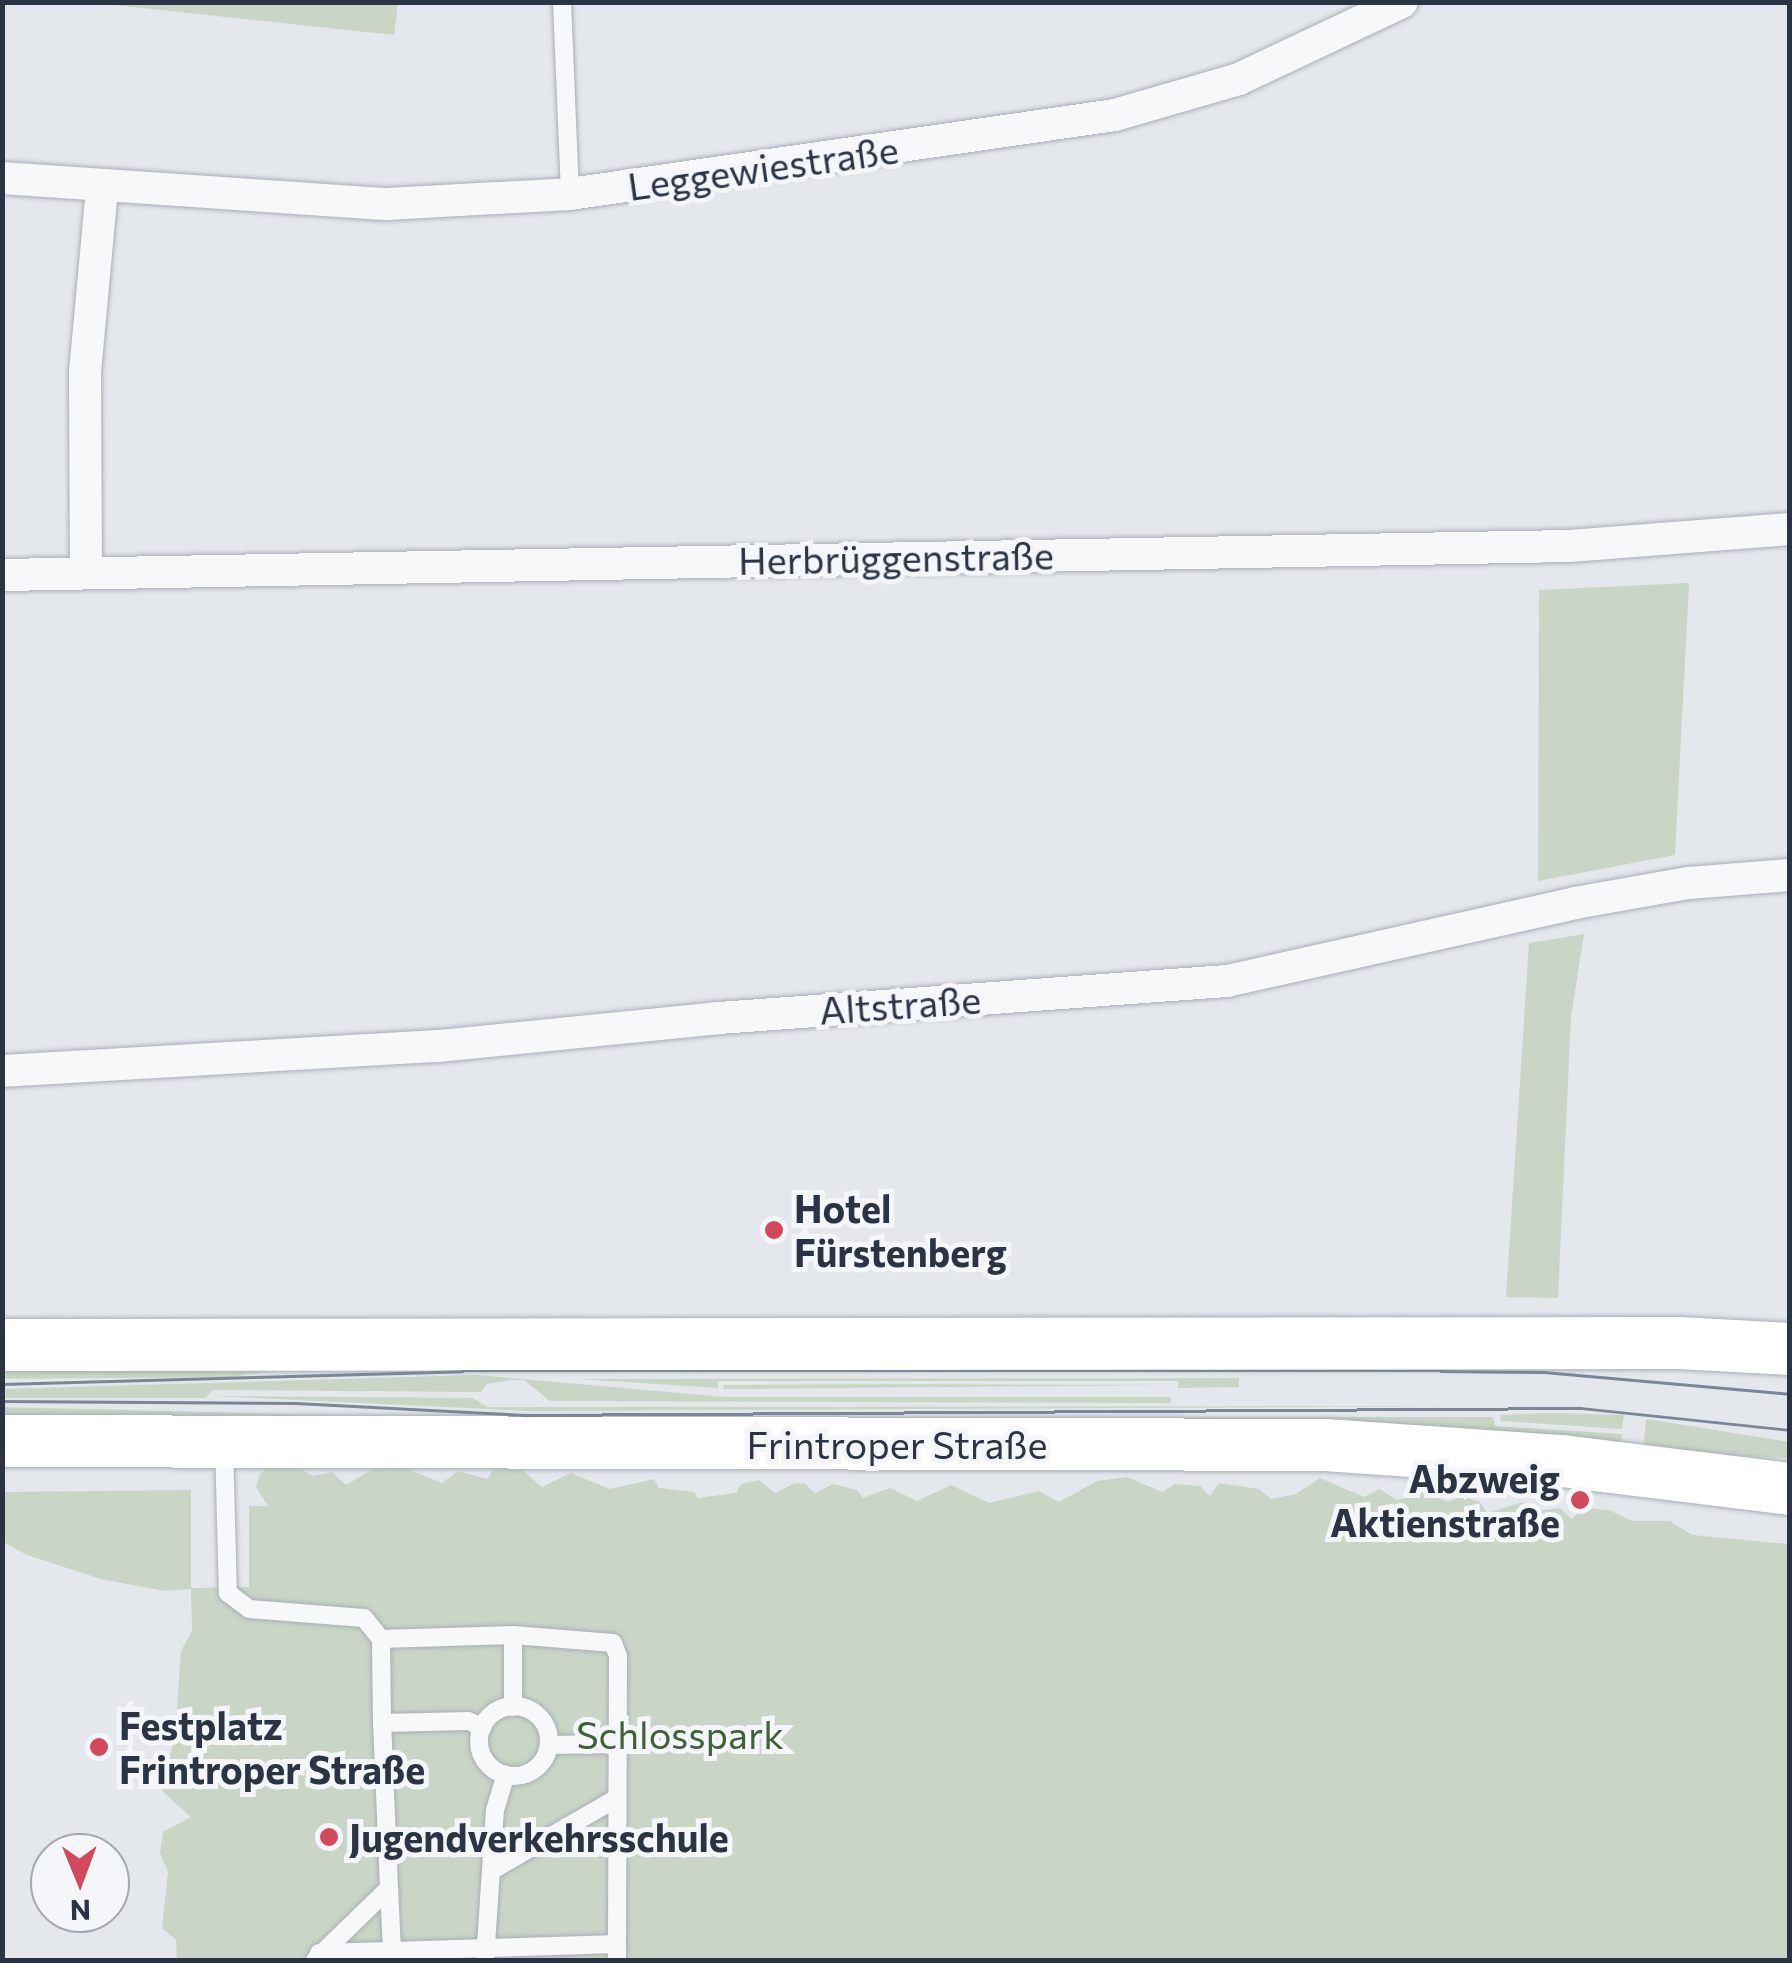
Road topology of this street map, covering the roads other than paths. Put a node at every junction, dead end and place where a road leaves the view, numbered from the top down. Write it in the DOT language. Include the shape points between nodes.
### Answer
graph roads {
  1 [pos="562,2"];
  2 [pos="1402,2"];
  3 [pos="2,178"];
  4 [pos="102,188"];
  5 [pos="570,194"];
  6 [pos="1790,529"];
  7 [pos="86,571"];
  8 [pos="2,576"];
  9 [pos="1790,876"];
  10 [pos="2,1071"];
  11 [pos="2,1345"];
  12 [pos="1790,1349"];
  13 [pos="224,1440"];
  14 [pos="2,1441"];
  15 [pos="1790,1488"];
  16 [pos="514,1635"];
  17 [pos="381,1639"];
  18 [pos="513,1707"];
  19 [pos="382,1723"];
  20 [pos="483,1727"];
  21 [pos="549,1744"];
  22 [pos="617,1744"];
  23 [pos="506,1775"];
  24 [pos="617,1798"];
  25 [pos="491,1871"];
  26 [pos="389,1888"];
  27 [pos="392,1951"];
  28 [pos="617,1952"];
  29 [pos="486,1955"];
  30 [pos="317,1957"];
  1 -- 5 [label="lane"];
  2 -- 5 [label="street, Leggewiestraße" via="1239,79 1115,115"];
  3 -- 4 [label="street, Leggewiestraße"];
  4 -- 5 [label="street, Leggewiestraße" via="387,204"];
  4 -- 7 [label="street" via="85,372"];
  6 -- 7 [label="street, Herbrüggenstraße" via="1569,546"];
  7 -- 8 [label="street, Herbrüggenstraße"];
  9 -- 10 [label="street, Altstraße" via="1575,903 1227,981 438,1046"];
  11 -- 12 [label="main road" via="1678,1343"];
  13 -- 14 [label="main road, Frintroper Straße"];
  13 -- 15 [label="main road, Frintroper Straße" via="1325,1445 1562,1461"];
  13 -- 17 [label="lane" via="228,1593 249,1609 364,1618"];
  16 -- 17 [label="lane"];
  16 -- 18 [label="lane"];
  16 -- 22 [label="lane" via="612,1642 618,1656"];
  17 -- 19 [label="lane"];
  18 -- 20 [label="lane" via="494,1713"];
  18 -- 21 [label="lane" via="541,1719"];
  19 -- 20 [label="lane" via="468,1721"];
  19 -- 26 [label="lane"];
  20 -- 23 [label="lane" via="484,1758"];
  21 -- 22 [label="lane"];
  21 -- 23 [label="lane" via="533,1771"];
  22 -- 24 [label="lane"];
  23 -- 25 [label="lane" via="498,1788"];
  24 -- 25 [label="lane"];
  24 -- 28 [label="lane"];
  25 -- 29 [label="lane"];
  26 -- 27 [label="lane"];
  26 -- 30 [label="lane"];
  27 -- 29 [label="lane"];
  27 -- 30 [label="lane"];
  28 -- 29 [label="lane"];
}
